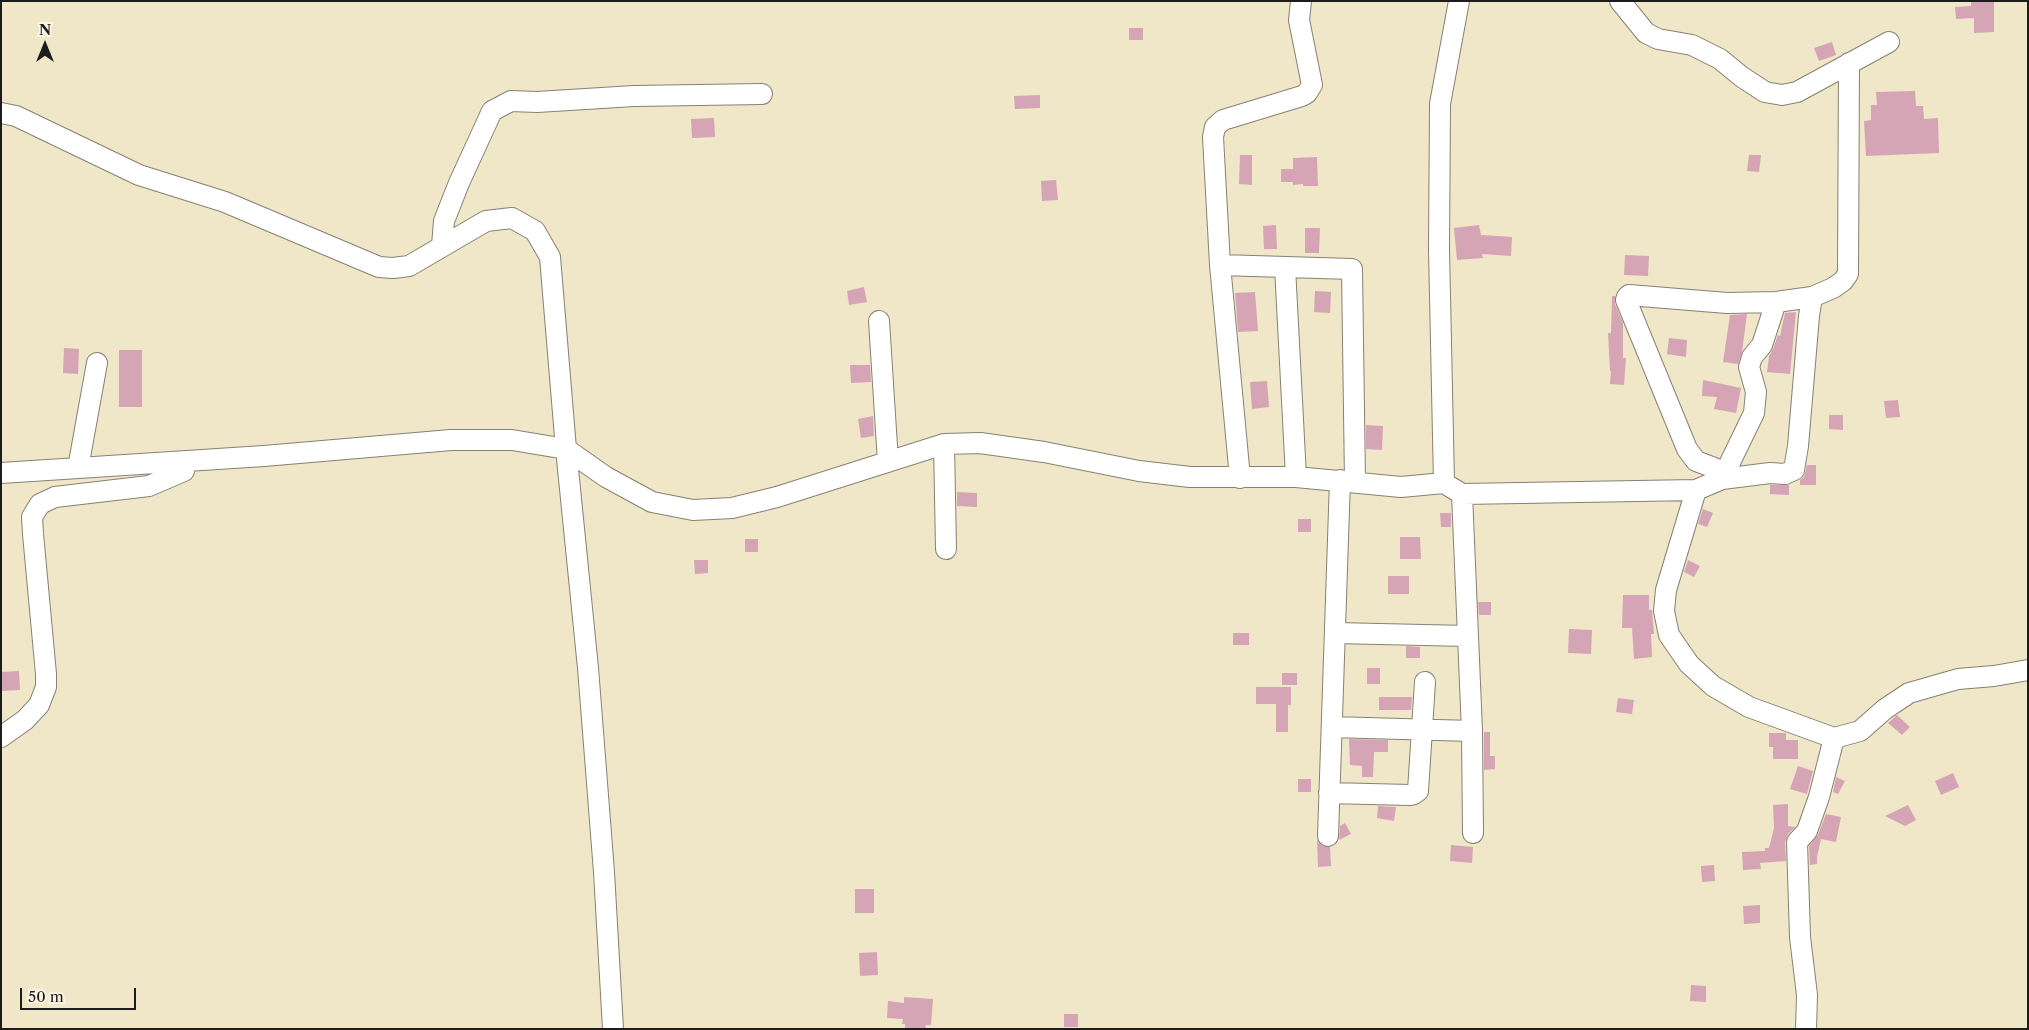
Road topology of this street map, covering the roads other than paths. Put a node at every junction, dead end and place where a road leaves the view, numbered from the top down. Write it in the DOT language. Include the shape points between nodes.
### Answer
graph roads {
  1 [pos="1301,1"];
  2 [pos="1459,1"];
  3 [pos="1620,1"];
  4 [pos="1890,42"];
  5 [pos="1849,63"];
  6 [pos="762,94"];
  7 [pos="1,114"];
  8 [pos="442,246"];
  9 [pos="1220,265"];
  10 [pos="1285,267"];
  11 [pos="1812,297"];
  12 [pos="1776,302"];
  13 [pos="879,321"];
  14 [pos="97,363"];
  15 [pos="944,444"];
  16 [pos="566,450"];
  17 [pos="888,462"];
  18 [pos="78,468"];
  19 [pos="184,471"];
  20 [pos="1,473"];
  21 [pos="1724,476"];
  22 [pos="1296,477"];
  23 [pos="1240,478"];
  24 [pos="1348,481"];
  25 [pos="1444,483"];
  26 [pos="1696,490"];
  27 [pos="1462,494"];
  28 [pos="946,549"];
  29 [pos="1335,632"];
  30 [pos="1468,636"];
  31 [pos="2028,670"];
  32 [pos="1425,682"];
  33 [pos="1332,727"];
  34 [pos="1422,730"];
  35 [pos="1472,731"];
  36 [pos="1,737"];
  37 [pos="1834,738"];
  38 [pos="1329,793"];
  39 [pos="1473,833"];
  40 [pos="1328,836"];
  41 [pos="613,1029"];
  42 [pos="1806,1029"];
  1 -- 9 [label="street" via="1299,20 1312,85 1307,93 1223,120 1215,126"];
  2 -- 25 [label="street" via="1440,104 1439,249"];
  3 -- 5 [label="street" via="1646,33 1658,39 1692,45 1720,59 1765,92 1782,95 1797,92"];
  4 -- 5 [label="street"];
  5 -- 11 [label="street" via="1848,274 1833,288"];
  6 -- 8 [label="street" via="511,101 492,111 444,221"];
  7 -- 8 [label="street" via="16,116 139,175 224,202 379,267 409,266"];
  8 -- 16 [label="street" via="486,221 512,218 534,232 550,257"];
  9 -- 10 [label="street"];
  9 -- 23 [label="street"];
  10 -- 22 [label="street"];
  10 -- 24 [label="street" via="1352,269"];
  11 -- 12 [label="street"];
  11 -- 21 [label="street" via="1794,470 1785,474"];
  12 -- 21 [label="street" via="1762,345 1752,357 1750,367 1756,392 1754,413"];
  12 -- 21 [label="street" via="1703,302 1629,295 1626,300 1687,450 1696,460"];
  13 -- 17 [label="street"];
  14 -- 18 [label="street"];
  15 -- 17 [label="street"];
  15 -- 23 [label="street" via="980,443 1190,477"];
  15 -- 28 [label="street"];
  16 -- 17 [label="street" via="606,478 652,502 693,510 732,508"];
  16 -- 18 [label="street" via="512,440 451,440"];
  16 -- 41 [label="street" via="594,746"];
  18 -- 20 [label="street"];
  19 -- 36 [label="street" via="149,486 54,497 40,504 32,517 46,687 39,705"];
  21 -- 26 [label="street"];
  22 -- 23 [label="street"];
  22 -- 24 [label="street"];
  24 -- 25 [label="street" via="1401,487"];
  24 -- 29 [label="street"];
  25 -- 27 [label="street"];
  26 -- 27 [label="street"];
  26 -- 37 [label="street" via="1666,590 1664,612 1669,635 1689,664 1714,686 1749,707"];
  27 -- 30 [label="street"];
  29 -- 30 [label="street"];
  29 -- 33 [label="street"];
  30 -- 35 [label="street"];
  31 -- 37 [label="street" via="1958,679 1909,694 1860,731"];
  32 -- 34 [label="street"];
  33 -- 34 [label="street"];
  33 -- 38 [label="street"];
  34 -- 35 [label="street"];
  34 -- 38 [label="street" via="1418,791 1414,794"];
  35 -- 39 [label="street"];
  37 -- 42 [label="street" via="1807,831 1797,842 1799,929 1807,995"];
  38 -- 40 [label="street"];
}
